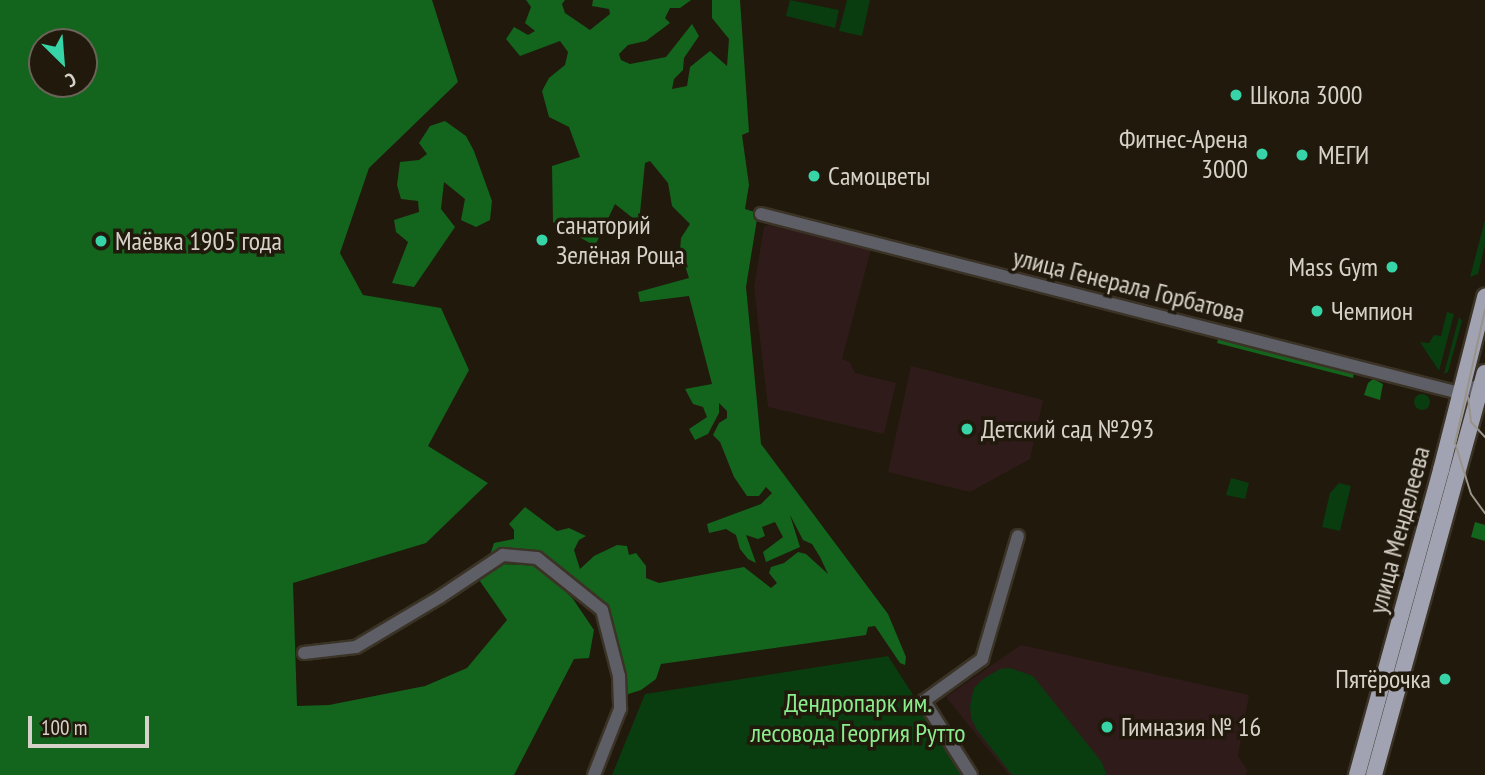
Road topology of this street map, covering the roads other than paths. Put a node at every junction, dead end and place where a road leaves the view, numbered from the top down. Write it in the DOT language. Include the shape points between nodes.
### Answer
graph roads {
  1 [pos="761,214"];
  2 [pos="1485,297"];
  3 [pos="1484,379"];
  4 [pos="1459,393"];
  5 [pos="1018,536"];
  6 [pos="304,653"];
  7 [pos="594,775"];
  8 [pos="971,775"];
  9 [pos="1357,775"];
  10 [pos="1374,775"];
  1 -- 4 [label="street, улица Генерала Горбатова"];
  2 -- 4 [label="main road, улица Менделеева"];
  3 -- 4 [label="street"];
  3 -- 10 [label="main road, улица Менделеева"];
  4 -- 9 [label="main road, улица Менделеева"];
  5 -- 8 [label="street" via="982,659 923,701"];
  6 -- 7 [label="street" via="356,647 503,555 537,558 602,610 619,676 620,709"];
}
